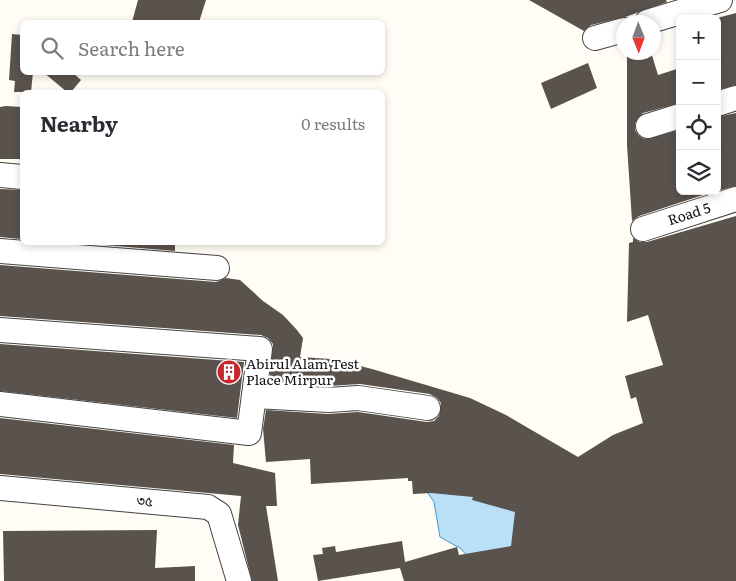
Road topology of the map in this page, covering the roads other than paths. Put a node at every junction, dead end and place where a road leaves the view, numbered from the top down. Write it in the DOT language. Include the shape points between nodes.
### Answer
graph roads {
  1 [pos="720,0"];
  2 [pos="661,18"];
  3 [pos="616,32"];
  4 [pos="595,38"];
  5 [pos="736,98"];
  6 [pos="721,103"];
  7 [pos="676,117"];
  8 [pos="648,126"];
  9 [pos="0,175"];
  10 [pos="20,176"];
  11 [pos="736,199"];
  12 [pos="643,230"];
  13 [pos="0,251"];
  14 [pos="218,268"];
  15 [pos="0,330"];
  16 [pos="254,396"];
  17 [pos="0,404"];
  18 [pos="428,408"];
  19 [pos="0,488"];
  20 [pos="239,581"];
  1 -- 2 [label="street"];
  3 -- 4 [label="street"];
  5 -- 6 [label="street"];
  7 -- 8 [label="street"];
  9 -- 10 [label="street"];
  11 -- 12 [label="street, Road 5"];
  13 -- 14 [label="street"];
  15 -- 16 [label="street" via="260,349"];
  16 -- 17 [label="street" via="249,433"];
  16 -- 18 [label="street" via="329,400 358,398"];
  19 -- 20 [label="street, ৩৫" via="208,507 219,514"];
}
